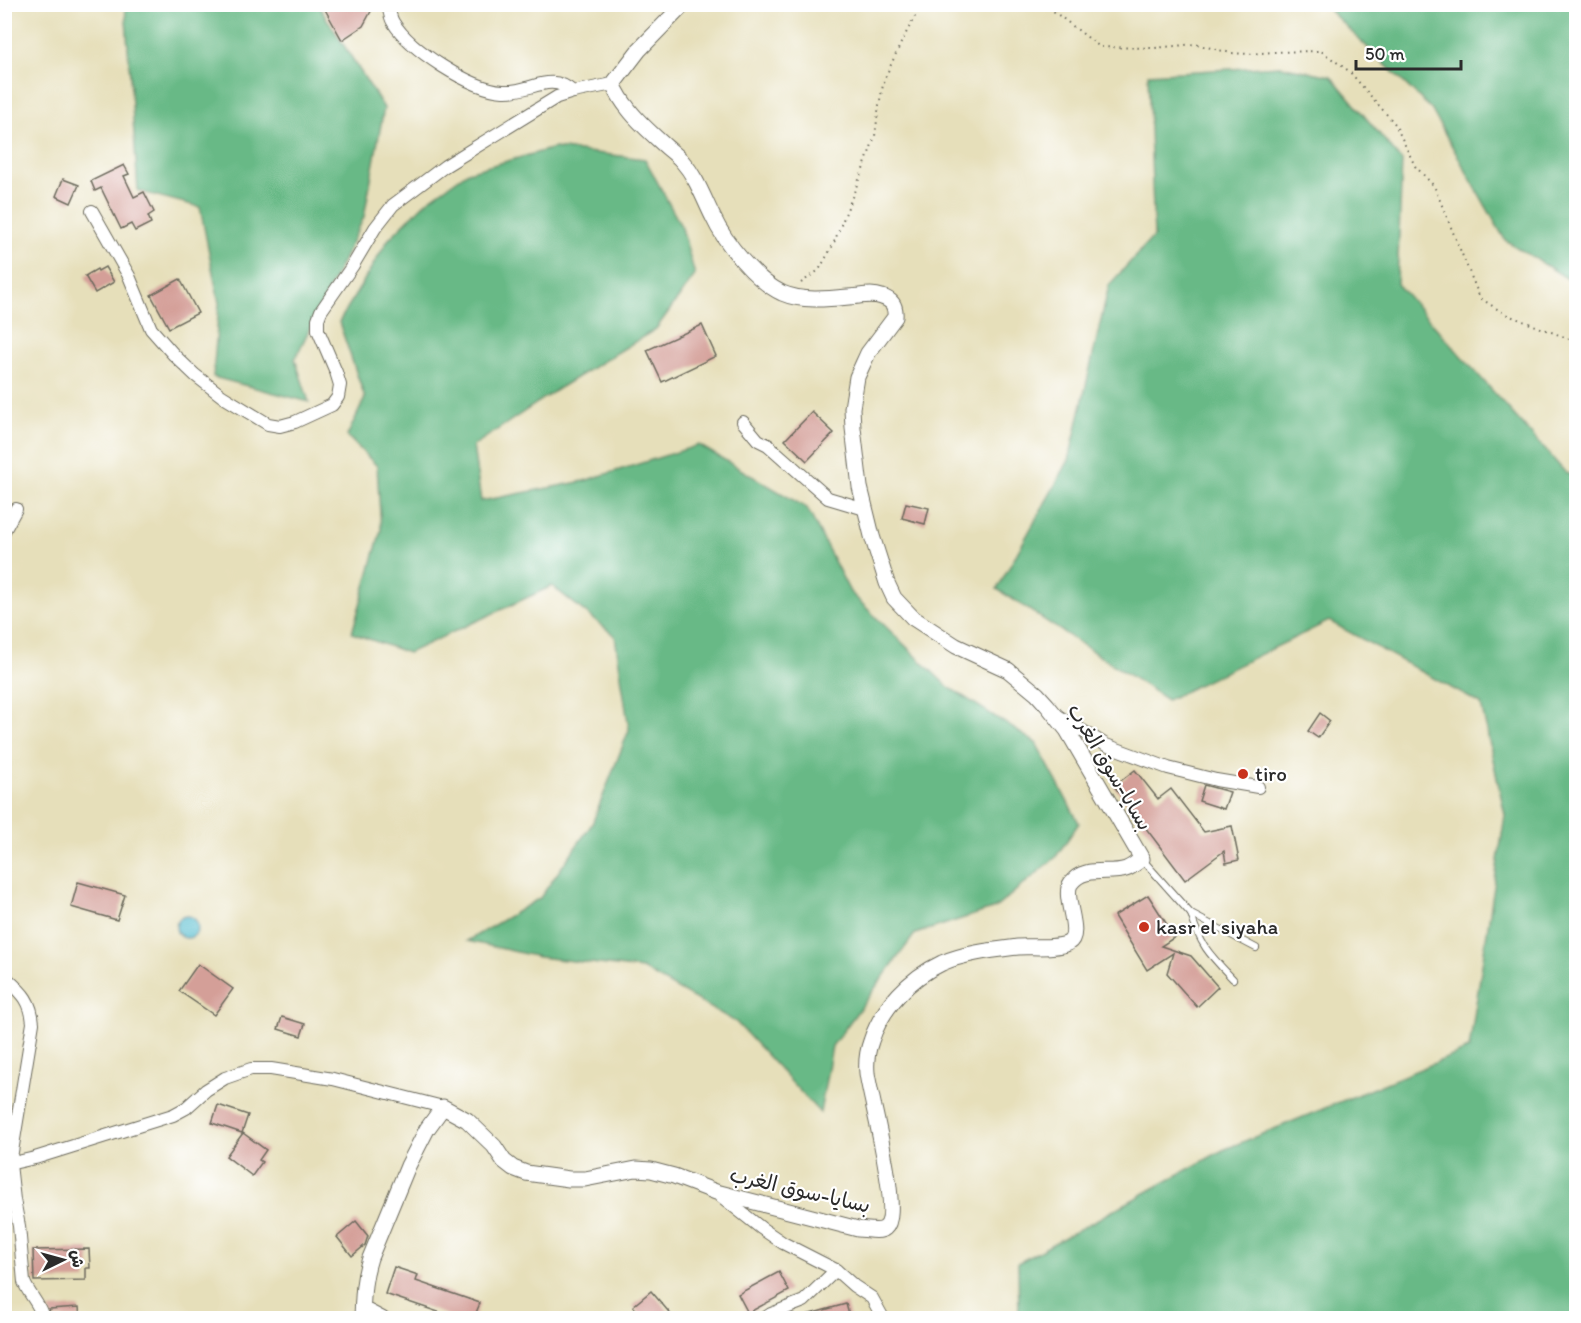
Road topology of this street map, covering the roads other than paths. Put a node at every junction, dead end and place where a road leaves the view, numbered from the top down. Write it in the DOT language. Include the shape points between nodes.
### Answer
graph roads {
  1 [pos="388,4"];
  2 [pos="684,4"];
  3 [pos="613,84"];
  4 [pos="573,92"];
  5 [pos="92,212"];
  6 [pos="743,422"];
  7 [pos="16,509"];
  8 [pos="865,510"];
  9 [pos="4,531"];
  10 [pos="1057,716"];
  11 [pos="1258,787"];
  12 [pos="1142,859"];
  13 [pos="1191,914"];
  14 [pos="1256,948"];
  15 [pos="4,976"];
  16 [pos="1233,979"];
  17 [pos="443,1107"];
  18 [pos="7,1164"];
  19 [pos="716,1192"];
  20 [pos="836,1270"];
  21 [pos="362,1313"];
  22 [pos="43,1318"];
  23 [pos="383,1318"];
  24 [pos="765,1318"];
  25 [pos="883,1318"];
  1 -- 4 [label="street" via="391,20 404,36 469,82 513,92 556,82"];
  2 -- 3 [label="street" via="639,50"];
  3 -- 4 [label="street"];
  3 -- 8 [label="street, بسايا-سوق الغرب" via="627,107 682,160 727,241 772,288 808,298 874,295 894,305 895,317 868,353 854,391 853,428"];
  4 -- 5 [label="street" via="557,97 454,160 393,205 318,319 318,330 340,385 338,397 332,405 280,426 268,424 222,396 195,375 151,329"];
  6 -- 8 [label="street" via="758,440 828,498"];
  7 -- 9 [label="street"];
  8 -- 10 [label="street, بسايا-سوق الغرب" via="887,583 903,609 956,646 1008,670"];
  10 -- 11 [label="street" via="1107,745 1168,768"];
  10 -- 12 [label="street, بسايا-سوق الغرب"];
  12 -- 13 [label="lane"];
  12 -- 19 [label="street, بسايا-سوق الغرب" via="1126,869 1083,874 1070,883 1067,889 1073,927 1071,941 986,952 944,962 910,983 884,1013 867,1056 869,1087 890,1186 890,1217 885,1228 858,1228"];
  13 -- 14 [label="lane"];
  13 -- 16 [label="lane" via="1203,945"];
  15 -- 18 [label="street" via="29,1001 33,1023"];
  17 -- 18 [label="street" via="333,1079 271,1069 251,1070 225,1078 173,1115"];
  17 -- 19 [label="street, بسايا-سوق الغرب" via="467,1120 504,1161 526,1173 585,1179 636,1169 651,1170"];
  17 -- 21 [label="street" via="408,1166 370,1258 362,1289"];
  18 -- 22 [label="street" via="19,1226 24,1282"];
  19 -- 20 [label="street" via="783,1243"];
  20 -- 24 [label="street" via="804,1301"];
  20 -- 25 [label="street" via="872,1299"];
  21 -- 23 [label="street"];
}
